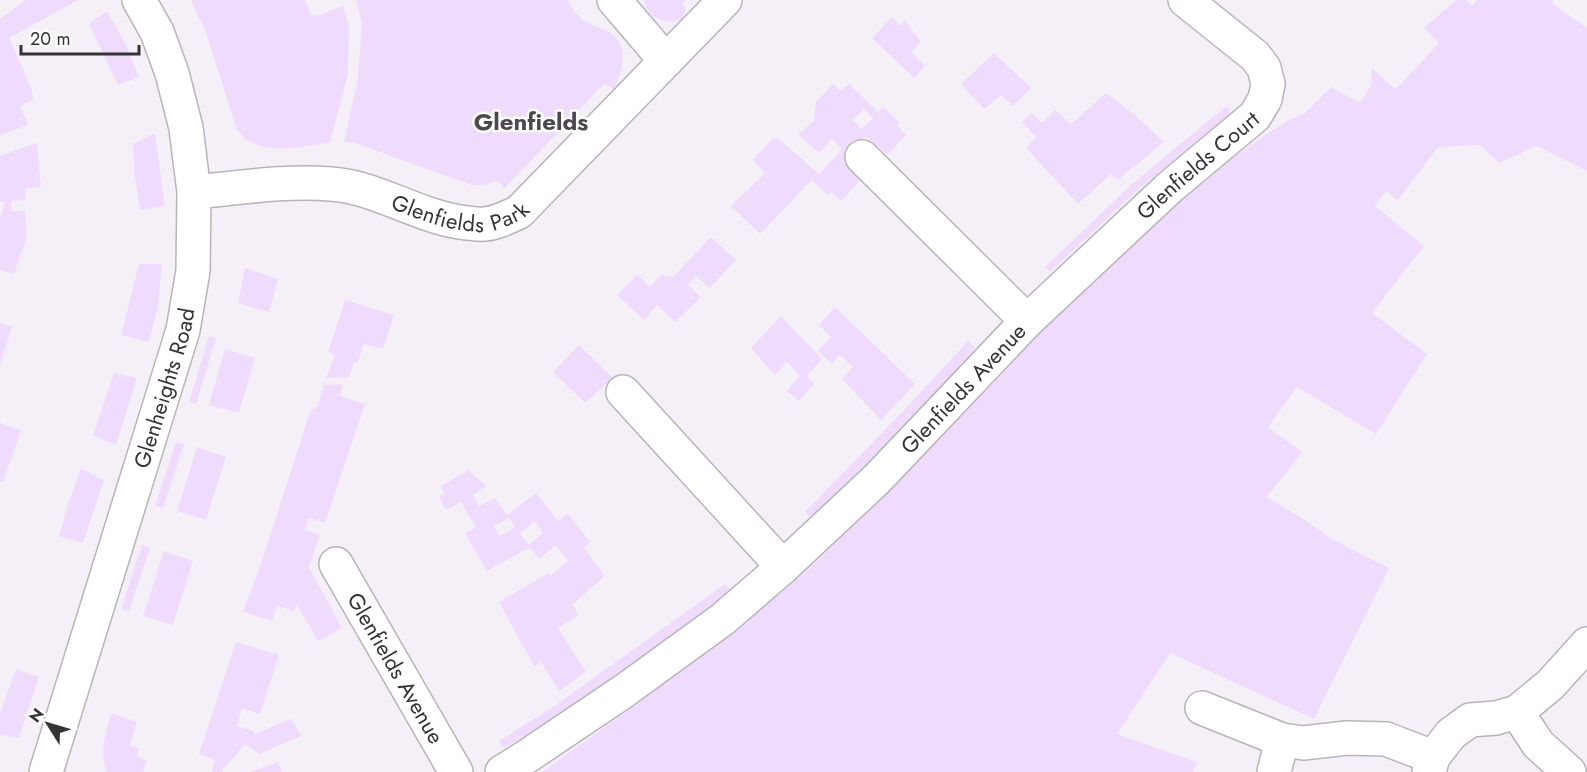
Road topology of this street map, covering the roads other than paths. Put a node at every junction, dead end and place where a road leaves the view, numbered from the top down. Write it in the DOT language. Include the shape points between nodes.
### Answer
graph roads {
  1 [pos="139,0"];
  2 [pos="614,0"];
  3 [pos="725,0"];
  4 [pos="1185,0"];
  5 [pos="666,61"];
  6 [pos="862,157"];
  7 [pos="194,192"];
  8 [pos="1027,321"];
  9 [pos="623,392"];
  10 [pos="336,564"];
  11 [pos="783,567"];
  12 [pos="1587,644"];
  13 [pos="1202,708"];
  14 [pos="1517,712"];
  15 [pos="1282,740"];
  16 [pos="1431,765"];
  17 [pos="46,772"];
  18 [pos="456,772"];
  19 [pos="502,772"];
  20 [pos="1274,772"];
  21 [pos="1569,772"];
  1 -- 7 [label="street, Glenheights Road" via="157,32 172,73 186,128"];
  2 -- 5 [label="street"];
  3 -- 5 [label="street, Glenfields Park"];
  4 -- 8 [label="street, Glenfields Court" via="1255,56 1264,68 1268,84 1265,99 1255,116 1170,187"];
  5 -- 7 [label="street, Glenfields Park" via="519,212 503,220 484,224 458,222 362,189 333,184"];
  6 -- 8 [label="street, Glenfields Avenue"];
  7 -- 17 [label="street, Glenheights Road" via="193,271 183,330"];
  8 -- 11 [label="street, Glenfields Avenue" via="877,479"];
  9 -- 11 [label="street"];
  10 -- 18 [label="street, Glenfields Avenue"];
  11 -- 19 [label="street, Glenfields Avenue" via="714,626"];
  12 -- 14 [label="street" via="1550,685"];
  13 -- 15 [label="street"];
  14 -- 16 [label="street" via="1470,720 1451,734"];
  14 -- 21 [label="street" via="1538,744"];
  15 -- 16 [label="street" via="1386,740"];
  15 -- 20 [label="street"];
}
